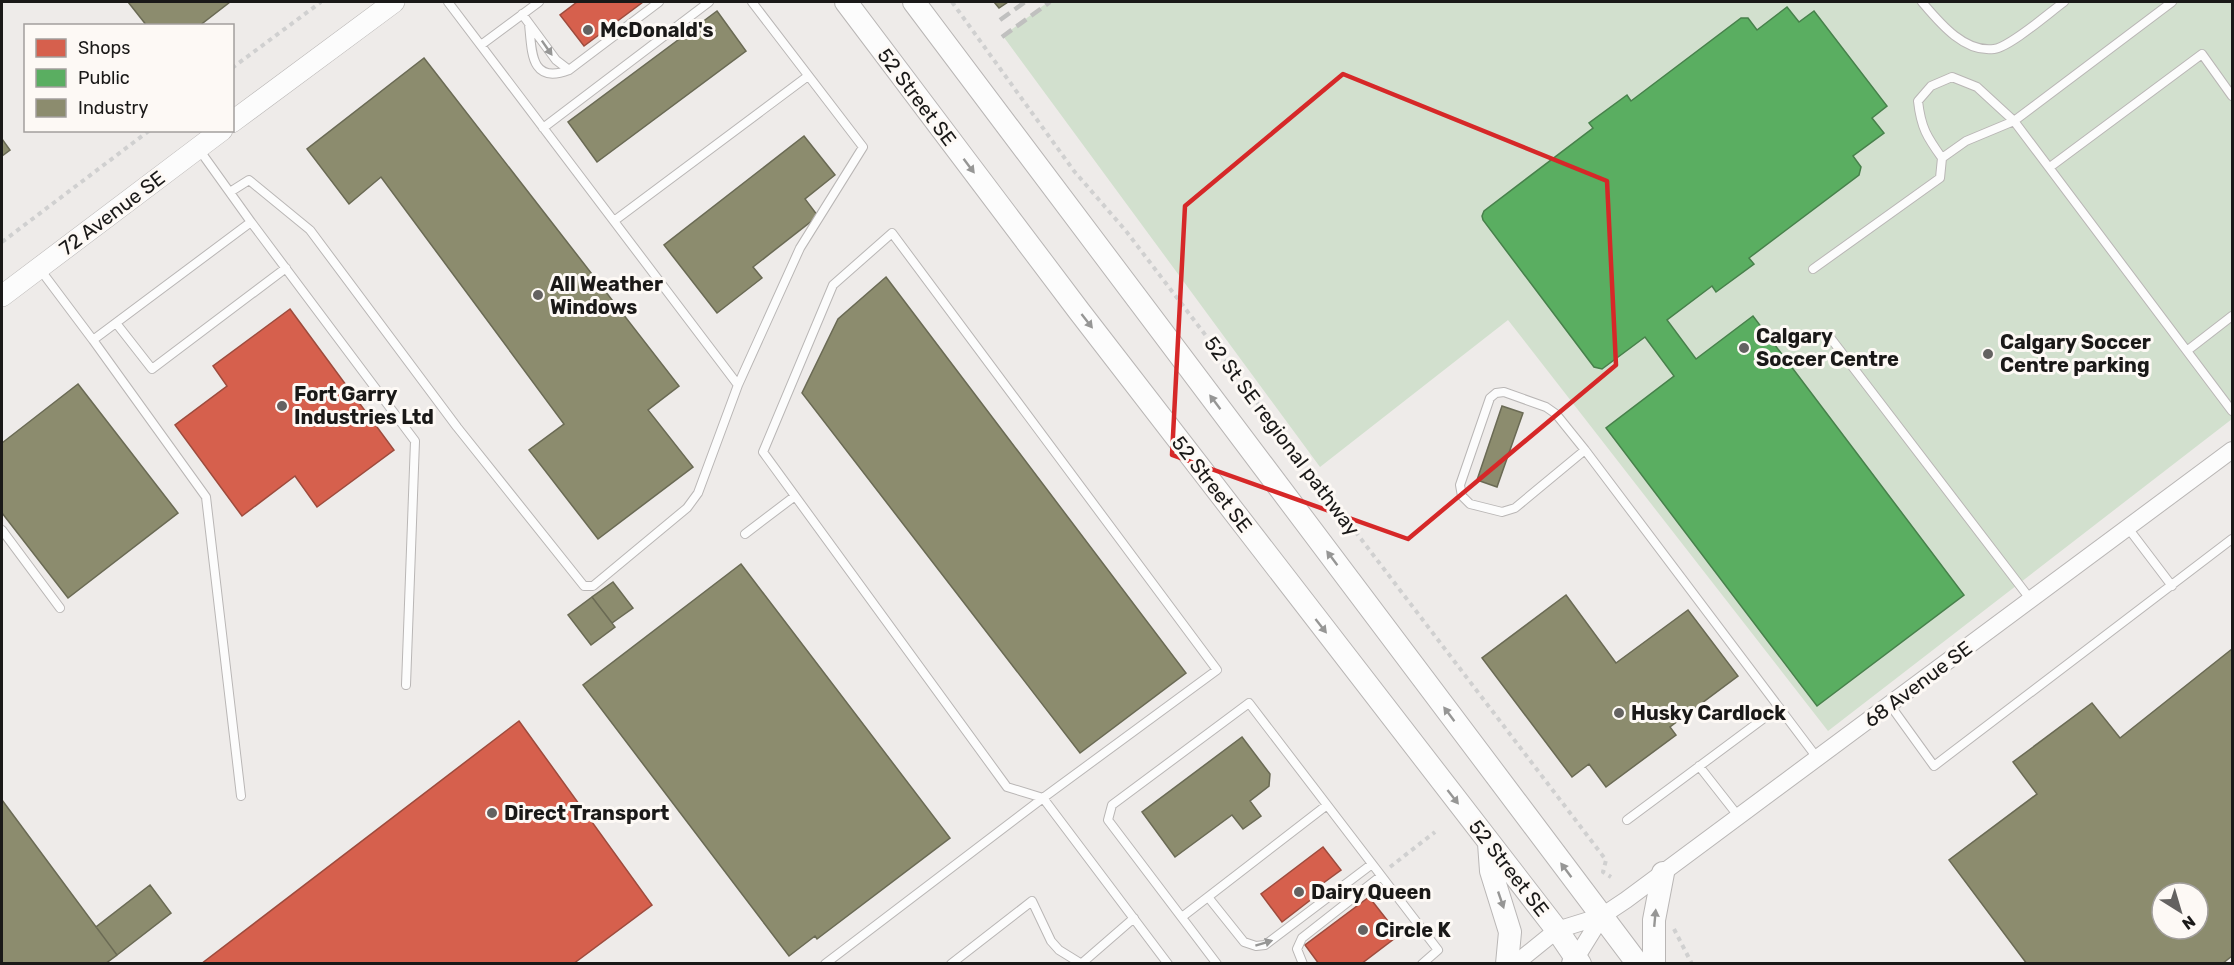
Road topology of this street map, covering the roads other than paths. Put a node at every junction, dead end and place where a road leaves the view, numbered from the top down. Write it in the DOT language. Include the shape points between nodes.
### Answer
graph roads {
  1 [pos="394,2"];
  2 [pos="448,2"];
  3 [pos="539,2"];
  4 [pos="659,2"];
  5 [pos="709,2"];
  6 [pos="752,2"];
  7 [pos="846,2"];
  8 [pos="914,2"];
  9 [pos="1922,2"];
  10 [pos="2064,2"];
  11 [pos="2172,2"];
  12 [pos="522,14"];
  13 [pos="529,24"];
  14 [pos="481,45"];
  15 [pos="569,70"];
  16 [pos="808,76"];
  17 [pos="2232,96"];
  18 [pos="234,121"];
  19 [pos="2014,122"];
  20 [pos="543,128"];
  21 [pos="219,132"];
  22 [pos="198,148"];
  23 [pos="1942,158"];
  24 [pos="2050,167"];
  25 [pos="230,192"];
  26 [pos="614,221"];
  27 [pos="251,222"];
  28 [pos="39,268"];
  29 [pos="286,268"];
  30 [pos="1813,269"];
  31 [pos="2,296"];
  32 [pos="2232,316"];
  33 [pos="116,322"];
  34 [pos="1829,336"];
  35 [pos="93,340"];
  36 [pos="2188,350"];
  37 [pos="738,385"];
  38 [pos="2232,411"];
  39 [pos="1585,450"];
  40 [pos="2232,450"];
  41 [pos="795,496"];
  42 [pos="2128,528"];
  43 [pos="2,530"];
  44 [pos="745,534"];
  45 [pos="2232,539"];
  46 [pos="2172,586"];
  47 [pos="2031,600"];
  48 [pos="60,608"];
  49 [pos="406,685"];
  50 [pos="1890,705"];
  51 [pos="1779,707"];
  52 [pos="1818,759"];
  53 [pos="1699,766"];
  54 [pos="241,796"];
  55 [pos="1043,798"];
  56 [pos="1327,805"];
  57 [pos="1739,818"];
  58 [pos="1627,820"];
  59 [pos="1489,843"];
  60 [pos="1372,864"];
  61 [pos="1663,873"];
  62 [pos="1380,875"];
  63 [pos="1208,897"];
  64 [pos="1602,916"];
  65 [pos="1182,917"];
  66 [pos="1134,918"];
  67 [pos="1557,930"];
  68 [pos="1575,961"];
  69 [pos="825,963"];
  70 [pos="951,963"];
  71 [pos="1081,963"];
  72 [pos="1168,963"];
  73 [pos="1217,963"];
  74 [pos="1304,963"];
  75 [pos="1422,963"];
  76 [pos="1507,963"];
  77 [pos="1515,963"];
  78 [pos="1638,963"];
  79 [pos="1654,963"];
  1 -- 18 [label="street"];
  2 -- 14 [label="lane"];
  3 -- 12 [label="lane"];
  4 -- 15 [label="lane"];
  5 -- 20 [label="lane"];
  6 -- 16 [label="lane"];
  7 -- 59 [label="main road, 52 Street SE, one-way" via="1078,311"];
  64 -- 8 [label="main road, one-way"];
  9 -- 10 [label="lane" via="1943,28 1978,48 1995,49"];
  11 -- 19 [label="lane"];
  12 -- 13 [label="lane"];
  12 -- 14 [label="lane"];
  13 -- 15 [label="lane, one-way" via="556,60"];
  13 -- 15 [label="lane" via="538,68 552,74"];
  14 -- 20 [label="lane"];
  16 -- 26 [label="lane"];
  16 -- 37 [label="lane" via="863,147 800,248"];
  17 -- 24 [label="lane" via="2202,54"];
  19 -- 23 [label="lane" via="1966,141"];
  19 -- 23 [label="lane" via="1977,87 1953,77 1931,86 1918,101 1920,122"];
  19 -- 24 [label="lane"];
  20 -- 26 [label="lane"];
  21 -- 22 [label="street, 72 Avenue SE"];
  22 -- 25 [label="lane"];
  22 -- 28 [label="street, 72 Avenue SE"];
  23 -- 30 [label="lane" via="1940,178"];
  24 -- 36 [label="lane"];
  25 -- 27 [label="lane"];
  25 -- 37 [label="lane" via="249,180 310,230 457,427 584,586 593,586 687,508 698,493"];
  26 -- 37 [label="lane"];
  27 -- 29 [label="lane"];
  27 -- 33 [label="lane"];
  28 -- 31 [label="street, 72 Avenue SE"];
  28 -- 35 [label="lane"];
  29 -- 33 [label="lane" via="152,369"];
  29 -- 49 [label="lane" via="415,441"];
  32 -- 36 [label="lane"];
  33 -- 35 [label="lane"];
  34 -- 47 [label="lane"];
  35 -- 54 [label="lane" via="206,497"];
  36 -- 38 [label="lane"];
  39 -- 39 [label="lane" via="1546,407 1516,395 1496,393 1490,398 1460,485 1462,496 1470,504 1502,512 1515,508"];
  39 -- 51 [label="lane"];
  40 -- 42 [label="street, 68 Avenue SE"];
  41 -- 44 [label="lane"];
  41 -- 55 [label="lane" via="1006,788"];
  41 -- 55 [label="lane" via="763,452 833,285 892,233 1217,670"];
  42 -- 46 [label="lane"];
  42 -- 47 [label="street, 68 Avenue SE"];
  43 -- 48 [label="lane"];
  45 -- 46 [label="lane"];
  46 -- 50 [label="lane" via="1934,766"];
  47 -- 50 [label="street, 68 Avenue SE"];
  50 -- 52 [label="street, 68 Avenue SE"];
  51 -- 52 [label="lane"];
  51 -- 53 [label="lane"];
  52 -- 57 [label="street, 68 Avenue SE"];
  53 -- 57 [label="lane"];
  53 -- 58 [label="lane"];
  55 -- 66 [label="lane"];
  55 -- 69 [label="lane"];
  56 -- 60 [label="lane"];
  56 -- 63 [label="lane"];
  56 -- 65 [label="lane" via="1249,703 1112,805 1108,820"];
  57 -- 61 [label="street, 68 Avenue SE"];
  59 -- 67 [label="main road, 52 Street SE"];
  59 -- 76 [label="main road, one-way" via="1491,872 1510,932"];
  60 -- 62 [label="lane"];
  63 -- 60 [label="lane, one-way" via="1244,942 1265,945"];
  61 -- 64 [label="street, 68 Avenue SE"];
  79 -- 61 [label="main road, one-way" via="1654,920"];
  62 -- 74 [label="lane" via="1302,938 1297,949"];
  62 -- 75 [label="lane" via="1438,950"];
  63 -- 65 [label="lane"];
  64 -- 67 [label="street, 68 Avenue SE"];
  64 -- 68 [label="street, 68 Avenue SE"];
  64 -- 78 [label="main road"];
  65 -- 73 [label="lane"];
  66 -- 71 [label="lane"];
  66 -- 72 [label="lane"];
  67 -- 68 [label="main road, 52 Street SE"];
  67 -- 77 [label="street, 68 Avenue SE"];
  70 -- 71 [label="lane" via="1032,901 1051,941"];
}
